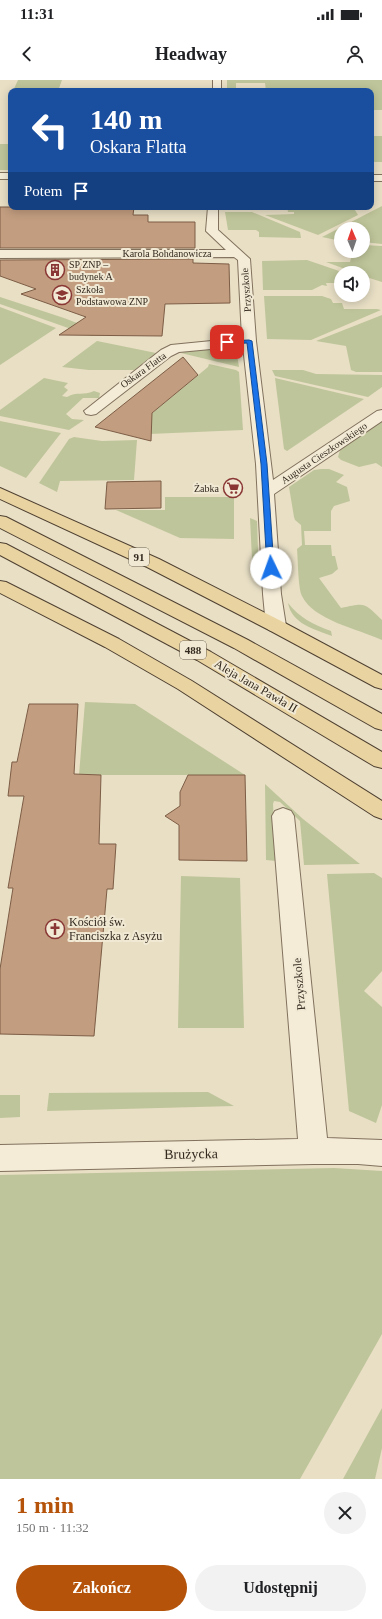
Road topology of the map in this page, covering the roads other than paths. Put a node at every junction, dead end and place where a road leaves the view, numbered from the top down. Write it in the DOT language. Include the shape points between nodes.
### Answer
graph roads {
  1 [pos="213,210"];
  2 [pos="238,253"];
  3 [pos="0,254"];
  4 [pos="249,341"];
  5 [pos="91,411"];
  6 [pos="382,414"];
  7 [pos="266,492"];
  8 [pos="0,493"];
  9 [pos="0,521"];
  10 [pos="0,548"];
  11 [pos="0,586"];
  12 [pos="276,626"];
  13 [pos="382,683"];
  14 [pos="382,723"];
  15 [pos="382,761"];
  16 [pos="382,811"];
  17 [pos="283,816"];
  18 [pos="314,1151"];
  19 [pos="382,1153"];
  20 [pos="0,1158"];
  1 -- 2 [label="street, Przyszkole" via="212,231"];
  2 -- 3 [label="street, Karola Bohdanowicza"];
  2 -- 4 [label="street, Przyszkole" via="244,260"];
  4 -- 5 [label="street, Oskara Flatta" via="176,348"];
  4 -- 7 [label="street, Przyszkole"];
  6 -- 7 [label="street, Augusta Cieszkowskiego"];
  7 -- 12 [label="street, Przyszkole"];
  8 -- 12 [label="main road, 91" via="154,563"];
  9 -- 14 [label="main road, 488" via="241,644"];
  10 -- 15 [label="main road, Aleja Jana Pawła II / 488" via="204,656"];
  11 -- 16 [label="main road" via="112,643 185,685"];
  12 -- 13 [label="main road"];
  17 -- 18 [label="street, Przyszkole"];
  18 -- 19 [label="street, Brużycka"];
  18 -- 20 [label="street, Brużycka"];
}
